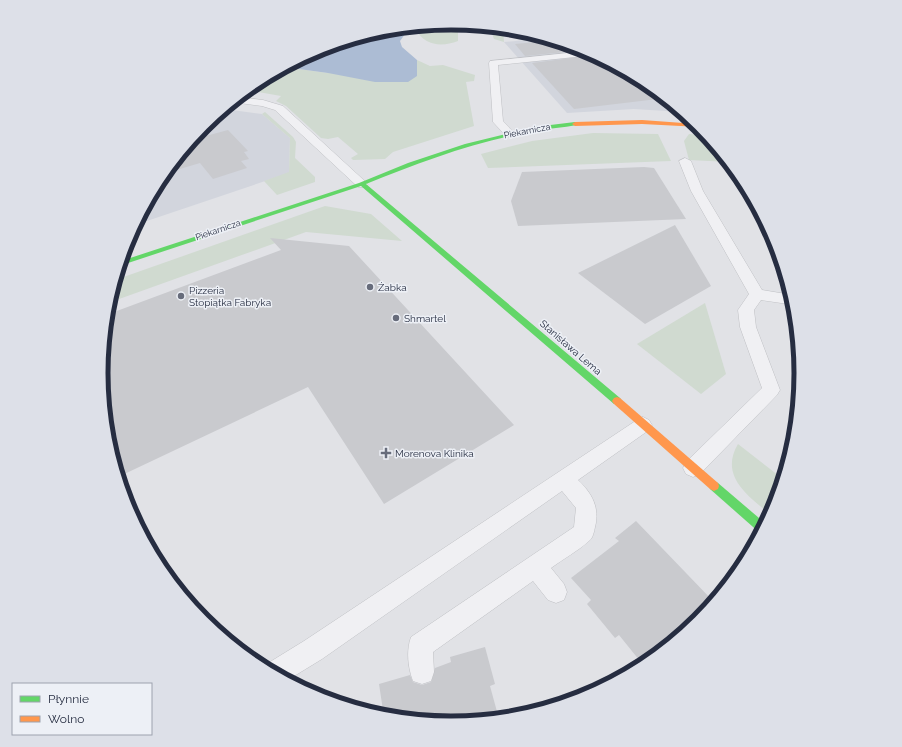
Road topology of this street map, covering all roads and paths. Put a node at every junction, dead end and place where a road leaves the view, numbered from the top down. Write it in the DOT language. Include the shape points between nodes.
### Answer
graph roads {
  1 [pos="578,54"];
  2 [pos="242,101"];
  3 [pos="688,125"];
  4 [pos="510,134"];
  5 [pos="685,161"];
  6 [pos="362,184"];
  7 [pos="126,262"];
  8 [pos="757,294"];
  9 [pos="786,299"];
  10 [pos="643,425"];
  11 [pos="693,468"];
  12 [pos="564,479"];
  13 [pos="758,526"];
  14 [pos="535,566"];
  15 [pos="556,592"];
  16 [pos="279,671"];
  17 [pos="422,672"];
  1 -- 4 [label="lane" via="493,63 498,122"];
  2 -- 6 [label="lane" via="279,108"];
  3 -- 4 [label="street, Piekarnicza" via="606,121 559,125"];
  4 -- 6 [label="street, Piekarnicza" via="408,165"];
  5 -- 8 [label="lane" via="691,180"];
  6 -- 7 [label="street, Piekarnicza" via="319,196"];
  6 -- 10 [label="street, Stanisława Lema" via="540,334"];
  8 -- 9 [label="lane"];
  8 -- 11 [label="lane" via="746,310 748,326 771,390"];
  10 -- 11 [label="street, Stanisława Lema"];
  10 -- 12 [label="lane"];
  11 -- 13 [label="street, Stanisława Lema"];
  12 -- 14 [label="lane" via="586,503 588,519 584,533"];
  12 -- 16 [label="lane"];
  14 -- 15 [label="lane"];
  14 -- 17 [label="lane" via="420,646"];
}
